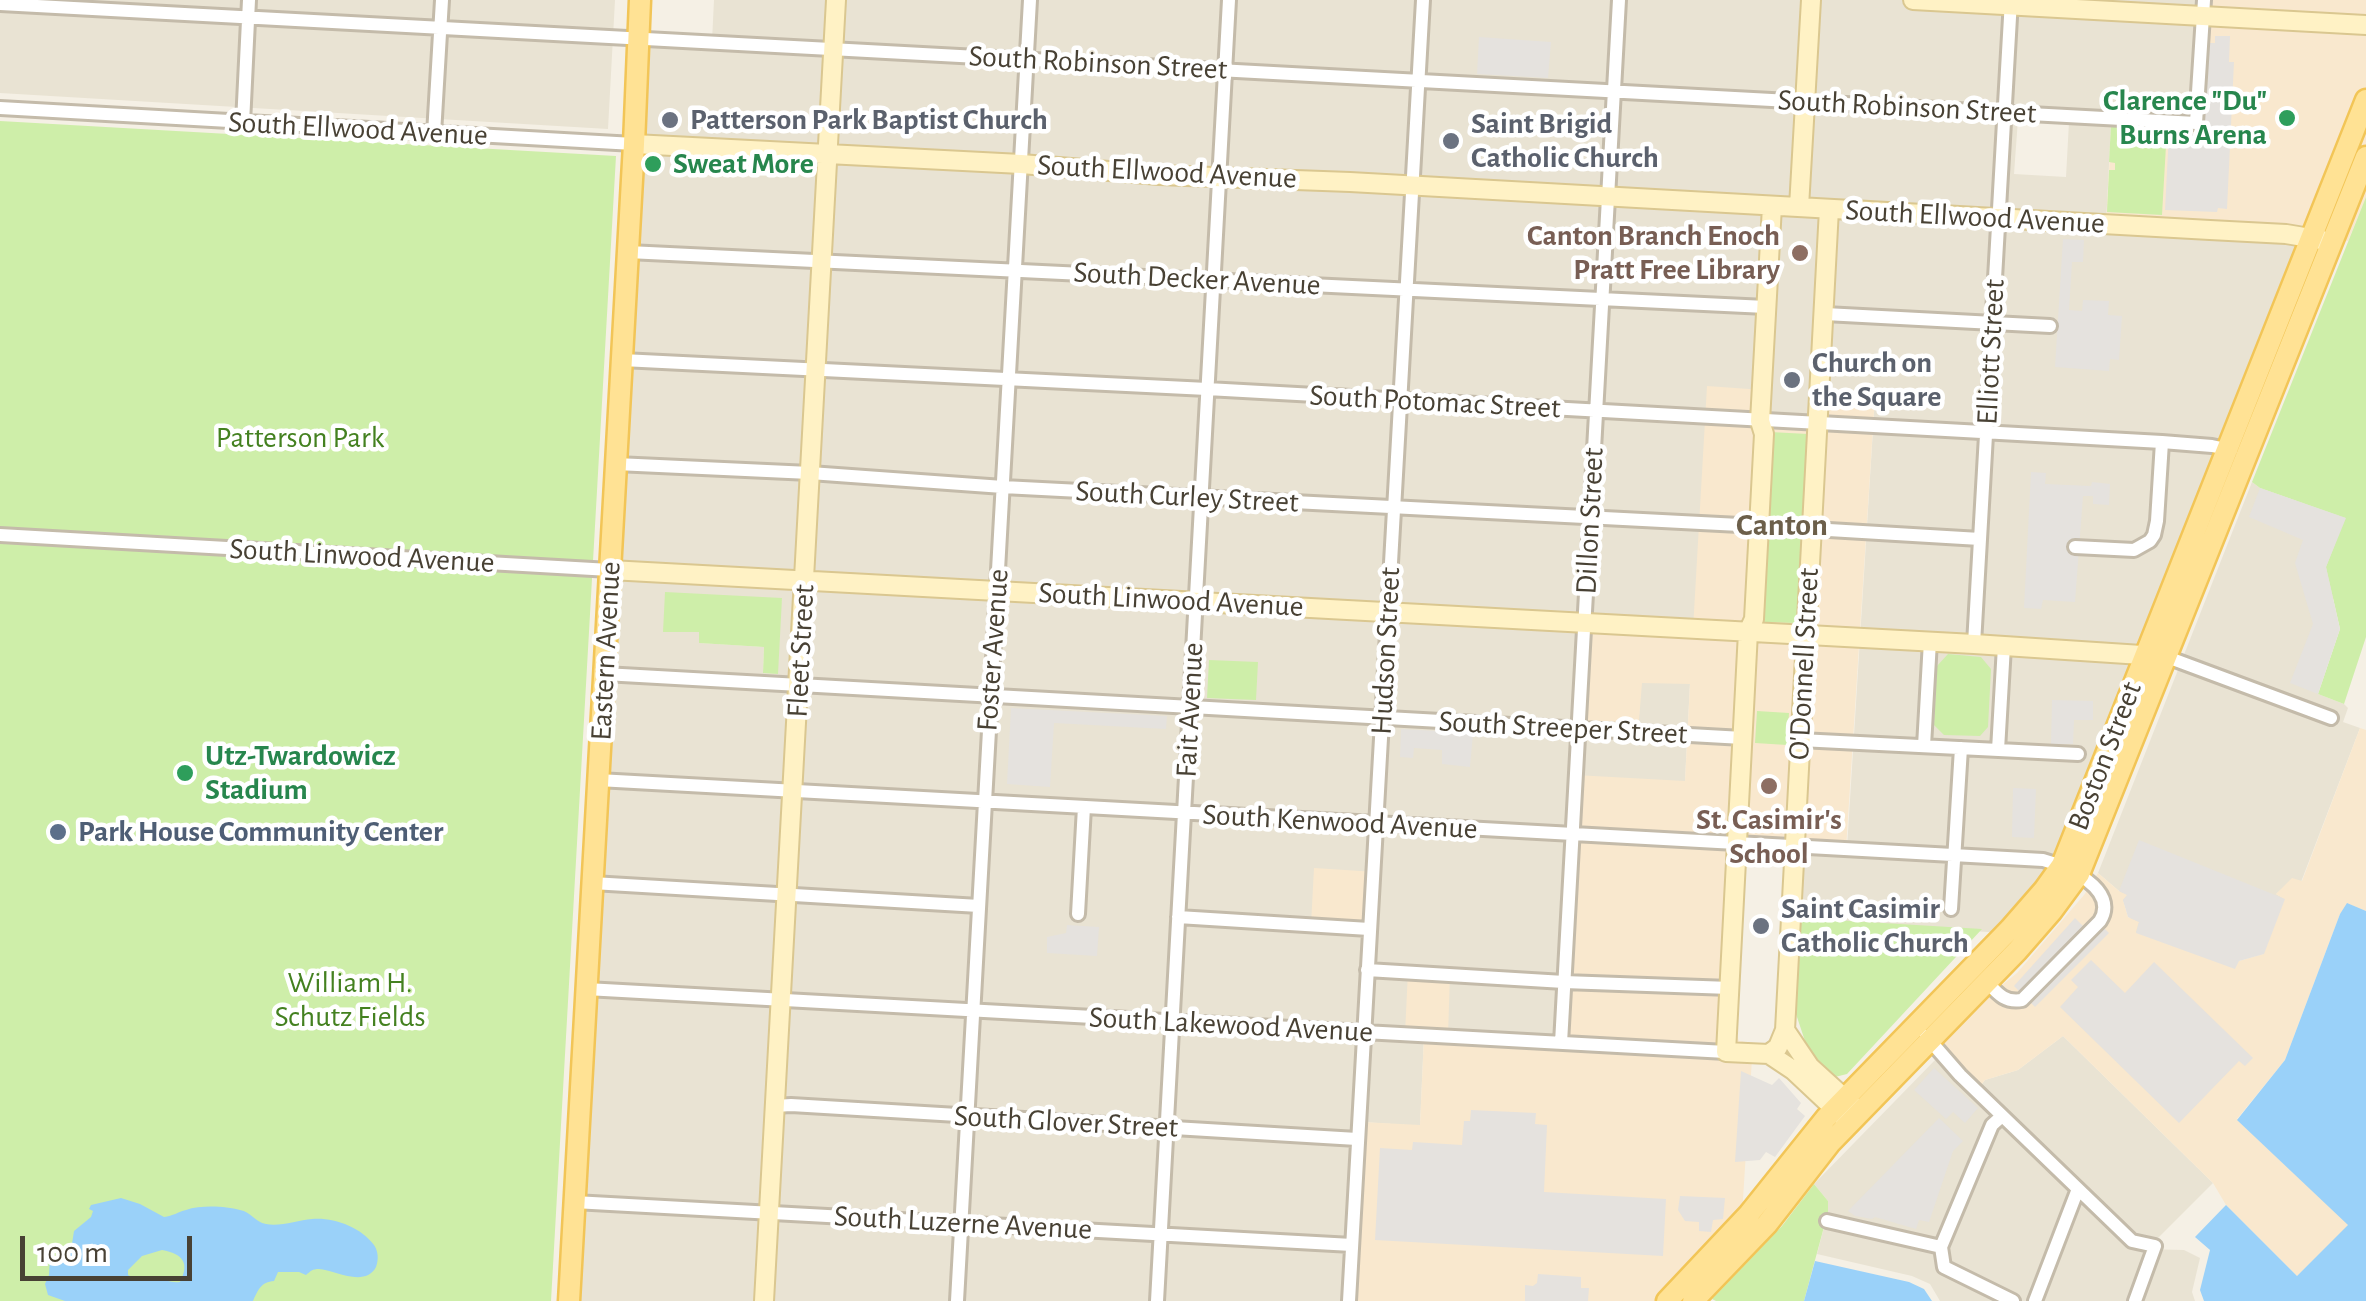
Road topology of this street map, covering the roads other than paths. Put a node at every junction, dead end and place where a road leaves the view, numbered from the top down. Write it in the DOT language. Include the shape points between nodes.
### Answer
graph roads {
  1 [pos="249,0"];
  2 [pos="442,0"];
  3 [pos="640,0"];
  4 [pos="836,0"];
  5 [pos="1030,0"];
  6 [pos="1229,0"];
  7 [pos="1423,0"];
  8 [pos="1619,0"];
  9 [pos="1811,0"];
  10 [pos="1913,0"];
  11 [pos="2011,3"];
  12 [pos="0,4"];
  13 [pos="2203,8"];
  14 [pos="248,18"];
  15 [pos="2366,25"];
  16 [pos="440,29"];
  17 [pos="638,40"];
  18 [pos="834,51"];
  19 [pos="1026,59"];
  20 [pos="1226,70"];
  21 [pos="1419,80"];
  22 [pos="1614,91"];
  23 [pos="2366,100"];
  24 [pos="1805,102"];
  25 [pos="0,108"];
  26 [pos="2005,112"];
  27 [pos="244,123"];
  28 [pos="434,134"];
  29 [pos="634,144"];
  30 [pos="828,154"];
  31 [pos="2366,158"];
  32 [pos="1021,164"];
  33 [pos="1220,176"];
  34 [pos="1413,186"];
  35 [pos="1608,198"];
  36 [pos="1772,206"];
  37 [pos="1799,207"];
  38 [pos="1829,209"];
  39 [pos="1999,219"];
  40 [pos="2322,239"];
  41 [pos="628,252"];
  42 [pos="822,262"];
  43 [pos="1015,271"];
  44 [pos="1214,280"];
  45 [pos="1407,290"];
  46 [pos="1602,299"];
  47 [pos="1766,307"];
  48 [pos="1824,314"];
  49 [pos="1993,323"];
  50 [pos="2050,326"];
  51 [pos="622,360"];
  52 [pos="816,369"];
  53 [pos="1009,379"];
  54 [pos="1208,389"];
  55 [pos="1400,400"];
  56 [pos="1596,411"];
  57 [pos="1760,421"];
  58 [pos="1818,424"];
  59 [pos="1986,432"];
  60 [pos="2162,442"];
  61 [pos="2237,452"];
  62 [pos="616,464"];
  63 [pos="810,474"];
  64 [pos="1003,488"];
  65 [pos="1202,498"];
  66 [pos="1394,508"];
  67 [pos="1590,518"];
  68 [pos="1758,526"];
  69 [pos="1812,530"];
  70 [pos="0,535"];
  71 [pos="1980,538"];
  72 [pos="2075,547"];
  73 [pos="610,570"];
  74 [pos="804,581"];
  75 [pos="996,590"];
  76 [pos="1196,602"];
  77 [pos="1389,612"];
  78 [pos="1584,623"];
  79 [pos="1748,632"];
  80 [pos="1805,635"];
  81 [pos="1930,642"];
  82 [pos="1974,644"];
  83 [pos="2004,646"];
  84 [pos="2144,656"];
  85 [pos="2167,657"];
  86 [pos="604,674"];
  87 [pos="799,685"];
  88 [pos="990,696"];
  89 [pos="1190,707"];
  90 [pos="1382,718"];
  91 [pos="2331,718"];
  92 [pos="1578,729"];
  93 [pos="1743,738"];
  94 [pos="1800,740"];
  95 [pos="1924,746"];
  96 [pos="1961,748"];
  97 [pos="1998,750"];
  98 [pos="2078,754"];
  99 [pos="598,780"];
  100 [pos="793,791"];
  101 [pos="984,802"];
  102 [pos="1084,807"];
  103 [pos="1184,813"];
  104 [pos="1376,824"];
  105 [pos="1572,834"];
  106 [pos="1737,843"];
  107 [pos="1794,846"];
  108 [pos="1954,855"];
  109 [pos="2070,869"];
  110 [pos="592,883"];
  111 [pos="787,896"];
  112 [pos="979,906"];
  113 [pos="1951,909"];
  114 [pos="1078,914"];
  115 [pos="1178,916"];
  116 [pos="1370,928"];
  117 [pos="1367,970"];
  118 [pos="1564,982"];
  119 [pos="1987,982"];
  120 [pos="1730,988"];
  121 [pos="586,989"];
  122 [pos="781,1000"];
  123 [pos="973,1010"];
  124 [pos="1172,1021"];
  125 [pos="1785,1030"];
  126 [pos="1363,1032"];
  127 [pos="1923,1033"];
  128 [pos="1561,1043"];
  129 [pos="1726,1052"];
  130 [pos="1770,1054"];
  131 [pos="775,1106"];
  132 [pos="1847,1110"];
  133 [pos="2002,1116"];
  134 [pos="967,1117"];
  135 [pos="1166,1128"];
  136 [pos="1358,1139"];
  137 [pos="2078,1189"];
  138 [pos="574,1202"];
  139 [pos="771,1213"];
  140 [pos="1827,1221"];
  141 [pos="961,1223"];
  142 [pos="1160,1234"];
  143 [pos="1350,1244"];
  144 [pos="1940,1247"];
  145 [pos="1988,1295"];
  146 [pos="569,1301"];
  147 [pos="764,1301"];
  148 [pos="957,1301"];
  149 [pos="1156,1301"];
  150 [pos="1349,1301"];
  151 [pos="1667,1301"];
  152 [pos="1694,1301"];
  153 [pos="2012,1301"];
  154 [pos="2035,1301"];
  155 [pos="2135,1301"];
  1 -- 14 [label="street"];
  2 -- 16 [label="street"];
  3 -- 17 [label="main road, Eastern Avenue"];
  4 -- 18 [label="street, Fleet Street"];
  5 -- 19 [label="street, Foster Avenue"];
  6 -- 20 [label="street, Fait Avenue"];
  7 -- 21 [label="street, Hudson Street"];
  8 -- 22 [label="street, Dillon Street"];
  9 -- 24 [label="street"];
  10 -- 11 [label="street"];
  11 -- 13 [label="street"];
  11 -- 26 [label="street, Elliott Street"];
  12 -- 14 [label="street, South Robinson Street"];
  13 -- 15 [label="street"];
  13 -- 26 [label="street, South Robinson Street" via="2196,123"];
  14 -- 16 [label="street, South Robinson Street"];
  14 -- 27 [label="street"];
  16 -- 17 [label="street, South Robinson Street"];
  16 -- 28 [label="street"];
  17 -- 18 [label="street, South Robinson Street"];
  17 -- 29 [label="main road, Eastern Avenue"];
  18 -- 19 [label="street, South Robinson Street"];
  18 -- 30 [label="street, Fleet Street"];
  19 -- 20 [label="street, South Robinson Street"];
  19 -- 32 [label="street, Foster Avenue"];
  20 -- 21 [label="street, South Robinson Street"];
  20 -- 33 [label="street, Fait Avenue"];
  21 -- 22 [label="street, South Robinson Street"];
  21 -- 34 [label="street, Hudson Street"];
  22 -- 24 [label="street, South Robinson Street"];
  22 -- 35 [label="street, Dillon Street"];
  23 -- 40 [label="main road, Boston Street"];
  24 -- 26 [label="street, South Robinson Street"];
  24 -- 37 [label="street"];
  25 -- 27 [label="street, South Ellwood Avenue"];
  26 -- 39 [label="street, Elliott Street"];
  27 -- 28 [label="street, South Ellwood Avenue"];
  28 -- 29 [label="street, South Ellwood Avenue"];
  29 -- 30 [label="street, South Ellwood Avenue"];
  29 -- 41 [label="main road, Eastern Avenue"];
  30 -- 32 [label="street, South Ellwood Avenue"];
  30 -- 42 [label="street, Fleet Street"];
  31 -- 40 [label="main road, Boston Street"];
  32 -- 33 [label="street, South Ellwood Avenue"];
  32 -- 43 [label="street, Foster Avenue"];
  33 -- 34 [label="street, South Ellwood Avenue"];
  33 -- 44 [label="street, Fait Avenue"];
  34 -- 35 [label="street, South Ellwood Avenue"];
  34 -- 45 [label="street, Hudson Street"];
  35 -- 36 [label="street, South Ellwood Avenue"];
  35 -- 46 [label="street, Dillon Street"];
  36 -- 37 [label="street, South Ellwood Avenue"];
  36 -- 47 [label="street, O'Donnell Street"];
  37 -- 38 [label="street, South Ellwood Avenue"];
  38 -- 39 [label="street, South Ellwood Avenue"];
  38 -- 48 [label="street, O'Donnell Street"];
  39 -- 40 [label="street, South Ellwood Avenue"];
  39 -- 49 [label="street, Elliott Street"];
  40 -- 61 [label="main road, Boston Street"];
  41 -- 42 [label="street, South Decker Avenue"];
  41 -- 51 [label="main road, Eastern Avenue"];
  42 -- 43 [label="street, South Decker Avenue"];
  42 -- 52 [label="street, Fleet Street"];
  43 -- 44 [label="street, South Decker Avenue"];
  43 -- 53 [label="street, Foster Avenue"];
  44 -- 45 [label="street, South Decker Avenue"];
  44 -- 54 [label="street, Fait Avenue"];
  45 -- 46 [label="street, South Decker Avenue"];
  45 -- 55 [label="street, Hudson Street"];
  46 -- 47 [label="street, South Decker Avenue"];
  46 -- 56 [label="street, Dillon Street"];
  47 -- 57 [label="street, O'Donnell Street"];
  48 -- 49 [label="street"];
  48 -- 58 [label="street, O'Donnell Street"];
  49 -- 50 [label="street"];
  49 -- 59 [label="street, Elliott Street"];
  51 -- 52 [label="street, South Potomac Street"];
  51 -- 62 [label="main road, Eastern Avenue"];
  52 -- 53 [label="street, South Potomac Street"];
  52 -- 63 [label="street, Fleet Street"];
  53 -- 54 [label="street, South Potomac Street"];
  53 -- 64 [label="street, Foster Avenue"];
  54 -- 55 [label="street, South Potomac Street"];
  54 -- 65 [label="street, Fait Avenue"];
  55 -- 56 [label="street, South Potomac Street"];
  55 -- 66 [label="street, Hudson Street"];
  56 -- 57 [label="street, South Potomac Street"];
  56 -- 67 [label="street, Dillon Street"];
  57 -- 58 [label="street, South Potomac Street"];
  57 -- 68 [label="street, O'Donnell Street"];
  58 -- 59 [label="street, South Potomac Street"];
  58 -- 69 [label="street, O'Donnell Street"];
  59 -- 60 [label="street, South Potomac Street"];
  59 -- 71 [label="street, Elliott Street"];
  60 -- 61 [label="street, South Potomac Street"];
  60 -- 72 [label="street" via="2150,541 2137,549"];
  61 -- 84 [label="main road, Boston Street"];
  61 -- 85 [label="main road, Boston Street"];
  62 -- 63 [label="street, South Curley Street"];
  62 -- 73 [label="main road, Eastern Avenue"];
  63 -- 64 [label="street, South Curley Street"];
  63 -- 74 [label="street, Fleet Street"];
  64 -- 65 [label="street, South Curley Street"];
  64 -- 75 [label="street, Foster Avenue"];
  65 -- 66 [label="street, South Curley Street"];
  65 -- 76 [label="street, Fait Avenue"];
  66 -- 67 [label="street, South Curley Street"];
  66 -- 77 [label="street, Hudson Street"];
  67 -- 68 [label="street, South Curley Street"];
  67 -- 78 [label="street, Dillon Street"];
  68 -- 79 [label="street, O'Donnell Street"];
  69 -- 71 [label="street"];
  69 -- 80 [label="street, O'Donnell Street"];
  70 -- 73 [label="street, South Linwood Avenue"];
  71 -- 82 [label="street, Elliott Street"];
  73 -- 74 [label="street, South Linwood Avenue"];
  73 -- 86 [label="main road, Eastern Avenue"];
  74 -- 75 [label="street, South Linwood Avenue"];
  74 -- 87 [label="street, Fleet Street"];
  75 -- 76 [label="street, South Linwood Avenue"];
  75 -- 88 [label="street, Foster Avenue"];
  76 -- 77 [label="street, South Linwood Avenue"];
  76 -- 89 [label="street, Fait Avenue"];
  77 -- 78 [label="street, South Linwood Avenue"];
  77 -- 90 [label="street, Hudson Street"];
  78 -- 79 [label="street, South Linwood Avenue"];
  78 -- 92 [label="street, Dillon Street"];
  79 -- 80 [label="street, South Linwood Avenue"];
  79 -- 93 [label="street, O'Donnell Street"];
  80 -- 81 [label="street, South Linwood Avenue"];
  80 -- 94 [label="street, O'Donnell Street"];
  81 -- 82 [label="street, South Linwood Avenue"];
  81 -- 95 [label="street"];
  82 -- 83 [label="street, South Linwood Avenue"];
  83 -- 84 [label="street, South Linwood Avenue"];
  83 -- 97 [label="street"];
  84 -- 85 [label="street, South Linwood Avenue"];
  84 -- 109 [label="main road, Boston Street"];
  85 -- 91 [label="street, South Linwood Avenue"];
  85 -- 109 [label="main road, Boston Street"];
  86 -- 87 [label="street, South Streeper Street"];
  86 -- 99 [label="main road, Eastern Avenue"];
  87 -- 88 [label="street, South Streeper Street"];
  87 -- 100 [label="street, Fleet Street"];
  88 -- 89 [label="street, South Streeper Street"];
  88 -- 101 [label="street, Foster Avenue"];
  89 -- 90 [label="street, South Streeper Street"];
  89 -- 103 [label="street, Fait Avenue"];
  90 -- 92 [label="street, South Streeper Street"];
  90 -- 104 [label="street, Hudson Street"];
  92 -- 93 [label="street, South Streeper Street"];
  92 -- 105 [label="street, Dillon Street"];
  93 -- 106 [label="street, O'Donnell Street"];
  94 -- 95 [label="street"];
  94 -- 107 [label="street, O'Donnell Street"];
  95 -- 96 [label="street"];
  96 -- 97 [label="street"];
  96 -- 108 [label="street"];
  97 -- 98 [label="street"];
  99 -- 100 [label="street, South Kenwood Avenue"];
  99 -- 110 [label="main road, Eastern Avenue"];
  100 -- 101 [label="street, South Kenwood Avenue"];
  100 -- 111 [label="street, Fleet Street"];
  101 -- 102 [label="street, South Kenwood Avenue"];
  101 -- 112 [label="street, Foster Avenue"];
  102 -- 103 [label="street, South Kenwood Avenue"];
  102 -- 114 [label="street"];
  103 -- 104 [label="street, South Kenwood Avenue"];
  103 -- 115 [label="street, Fait Avenue"];
  104 -- 105 [label="street, South Kenwood Avenue"];
  104 -- 116 [label="street, Hudson Street"];
  105 -- 106 [label="street, South Kenwood Avenue"];
  105 -- 118 [label="street, Dillon Street"];
  106 -- 107 [label="street, South Kenwood Avenue"];
  106 -- 120 [label="street, O'Donnell Street"];
  107 -- 108 [label="street, South Kenwood Avenue"];
  107 -- 125 [label="street, O'Donnell Street"];
  108 -- 109 [label="street, South Kenwood Avenue" via="2043,860"];
  108 -- 113 [label="street"];
  109 -- 119 [label="main road, Boston Street" via="2052,912"];
  109 -- 119 [label="street" via="2097,890 2104,914 2022,1000 2003,998"];
  109 -- 127 [label="main road, Boston Street" via="2044,890"];
  110 -- 111 [label="street"];
  110 -- 121 [label="main road, Eastern Avenue"];
  111 -- 112 [label="street"];
  111 -- 122 [label="street, Fleet Street"];
  112 -- 123 [label="street, Foster Avenue"];
  115 -- 116 [label="street"];
  115 -- 124 [label="street, Fait Avenue"];
  116 -- 117 [label="street, Hudson Street"];
  117 -- 118 [label="street"];
  117 -- 126 [label="street, Hudson Street"];
  118 -- 120 [label="street"];
  118 -- 128 [label="street, Dillon Street"];
  119 -- 127 [label="main road, Boston Street"];
  120 -- 129 [label="street, O'Donnell Street"];
  121 -- 122 [label="street, South Lakewood Avenue"];
  121 -- 138 [label="main road, Eastern Avenue"];
  122 -- 123 [label="street, South Lakewood Avenue"];
  122 -- 131 [label="street, Fleet Street"];
  123 -- 124 [label="street, South Lakewood Avenue"];
  123 -- 134 [label="street, Foster Avenue"];
  124 -- 126 [label="street, South Lakewood Avenue"];
  124 -- 135 [label="street, Fait Avenue"];
  125 -- 130 [label="street, O'Donnell Street"];
  125 -- 132 [label="street"];
  126 -- 128 [label="street, South Lakewood Avenue"];
  126 -- 136 [label="street, Hudson Street"];
  127 -- 132 [label="main road, Boston Street"];
  127 -- 133 [label="street"];
  128 -- 129 [label="street, South Lakewood Avenue"];
  129 -- 130 [label="street, South Lakewood Avenue"];
  130 -- 132 [label="street"];
  131 -- 134 [label="street, South Glover Street"];
  131 -- 139 [label="street, Fleet Street"];
  132 -- 151 [label="main road, Boston Street"];
  132 -- 152 [label="main road, Boston Street" via="1767,1224"];
  133 -- 137 [label="street"];
  133 -- 144 [label="street" via="1992,1124"];
  134 -- 135 [label="street, South Glover Street"];
  134 -- 141 [label="street, Foster Avenue"];
  135 -- 136 [label="street, South Glover Street"];
  135 -- 142 [label="street, Fait Avenue"];
  136 -- 143 [label="street, Hudson Street"];
  137 -- 154 [label="street"];
  137 -- 155 [label="street" via="2132,1241 2155,1246"];
  138 -- 139 [label="street, South Luzerne Avenue"];
  138 -- 146 [label="main road, Eastern Avenue"];
  139 -- 141 [label="street, South Luzerne Avenue"];
  139 -- 147 [label="street, Fleet Street"];
  140 -- 144 [label="street"];
  141 -- 142 [label="street, South Luzerne Avenue"];
  141 -- 148 [label="street, Foster Avenue"];
  142 -- 143 [label="street, South Luzerne Avenue"];
  142 -- 149 [label="street, Fait Avenue"];
  143 -- 150 [label="street, Hudson Street"];
  144 -- 145 [label="street" via="1944,1267"];
  145 -- 153 [label="street"];
}
